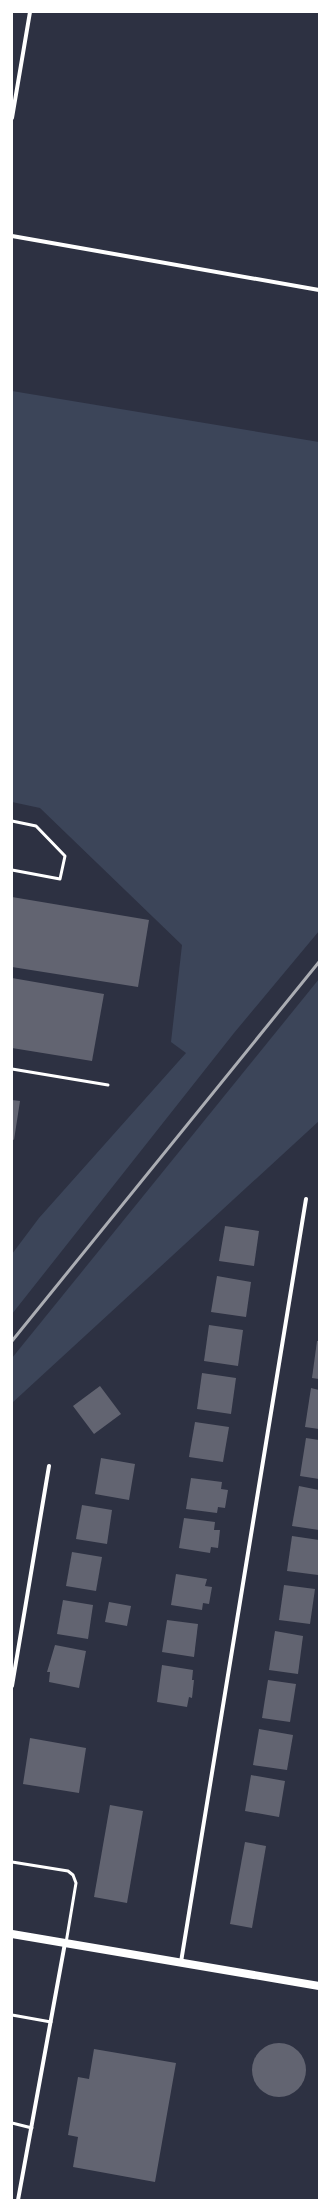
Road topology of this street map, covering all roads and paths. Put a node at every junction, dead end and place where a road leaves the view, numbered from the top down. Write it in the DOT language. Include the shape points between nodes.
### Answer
graph roads {
  1 [pos="30,12"];
  2 [pos="12,118"];
  3 [pos="12,236"];
  4 [pos="319,290"];
  5 [pos="12,821"];
  6 [pos="12,870"];
  7 [pos="12,1069"];
  8 [pos="108,1085"];
  9 [pos="306,1199"];
  10 [pos="50,1466"];
  11 [pos="12,1686"];
  12 [pos="12,1862"];
  13 [pos="12,1934"];
  14 [pos="66,1943"];
  15 [pos="181,1962"];
  16 [pos="319,1986"];
  17 [pos="12,2015"];
  18 [pos="51,2022"];
  19 [pos="12,2124"];
  20 [pos="32,2128"];
  21 [pos="18,2200"];
  1 -- 2 [label="street"];
  3 -- 4 [label="street"];
  5 -- 6 [label="lane" via="36,826 65,856 60,879"];
  7 -- 8 [label="lane"];
  9 -- 15 [label="street"];
  10 -- 11 [label="street"];
  12 -- 14 [label="lane" via="68,1871 73,1875 76,1883"];
  13 -- 14 [label="main road"];
  14 -- 15 [label="main road"];
  14 -- 18 [label="street"];
  15 -- 16 [label="main road"];
  17 -- 18 [label="lane"];
  18 -- 20 [label="street"];
  19 -- 20 [label="lane"];
  20 -- 21 [label="street"];
}
